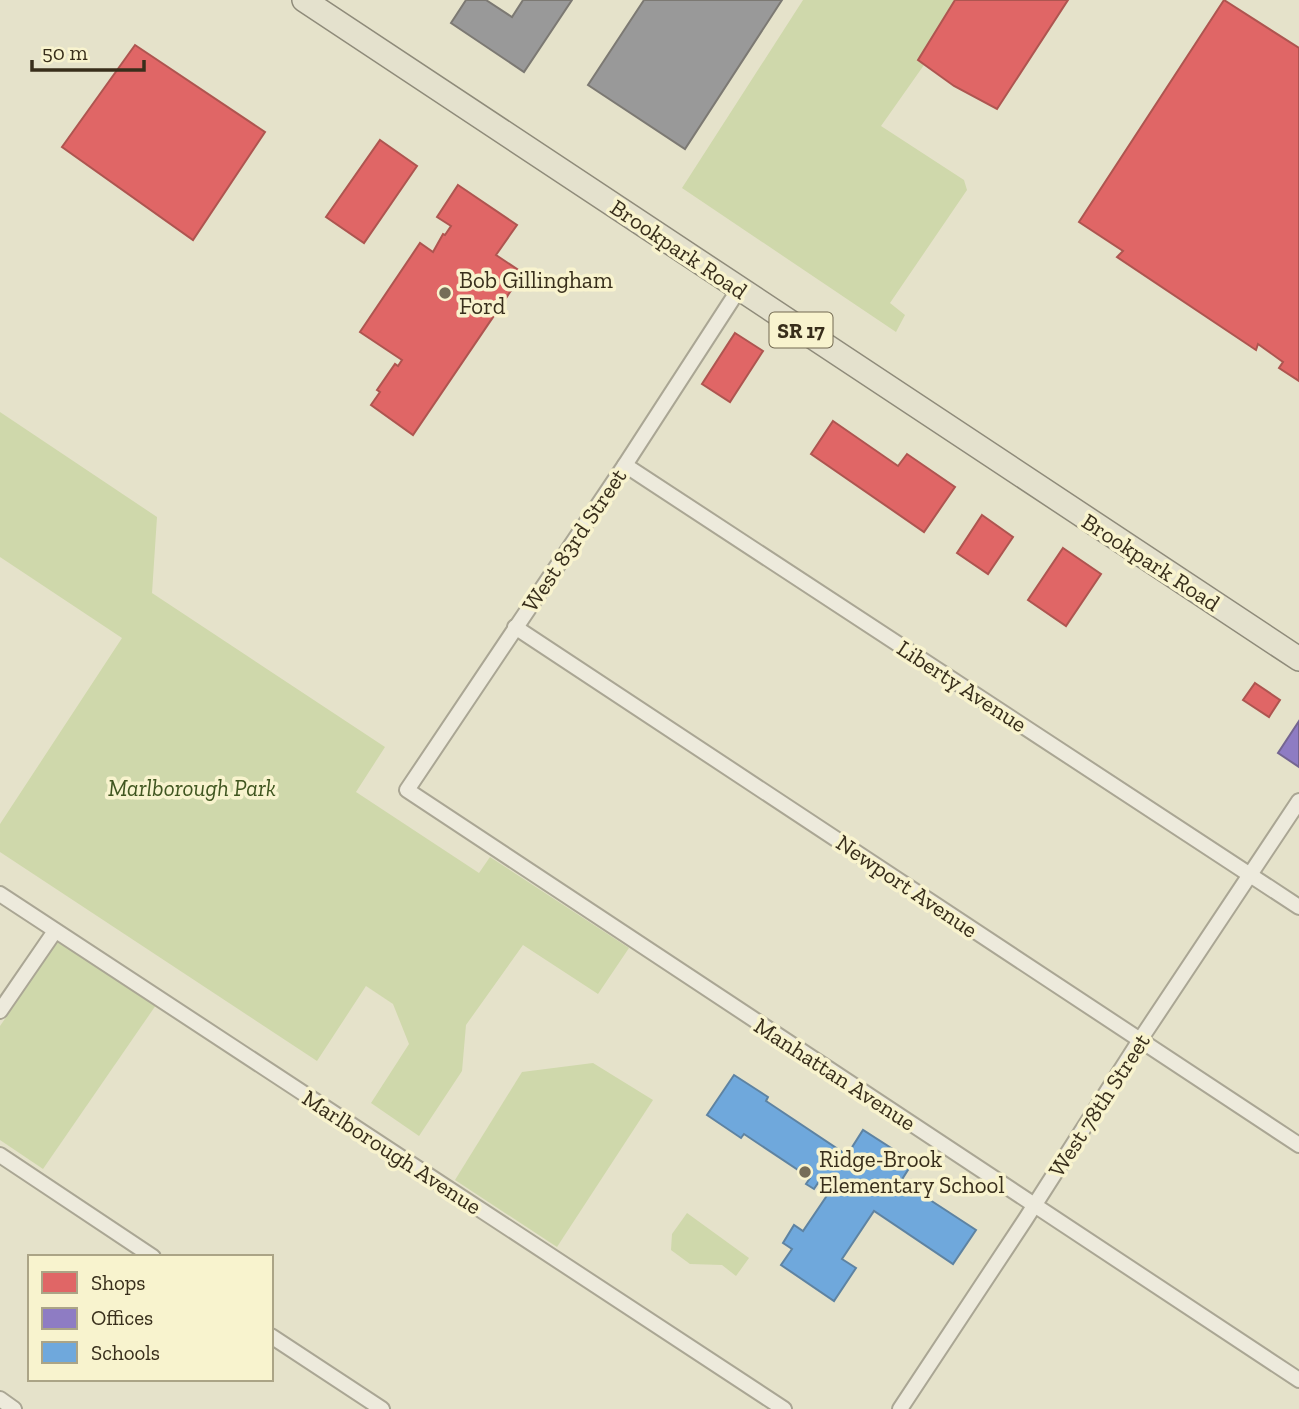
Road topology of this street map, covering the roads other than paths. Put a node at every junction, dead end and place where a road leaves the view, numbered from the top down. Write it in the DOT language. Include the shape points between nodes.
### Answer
graph roads {
  1 [pos="304,0"];
  2 [pos="739,289"];
  3 [pos="625,465"];
  4 [pos="515,627"];
  5 [pos="1299,659"];
  6 [pos="407,790"];
  7 [pos="1299,802"];
  8 [pos="1250,875"];
  9 [pos="0,894"];
  10 [pos="1299,907"];
  11 [pos="55,931"];
  12 [pos="0,1011"];
  13 [pos="1140,1040"];
  14 [pos="1299,1145"];
  15 [pos="0,1155"];
  16 [pos="1034,1205"];
  17 [pos="150,1255"];
  18 [pos="273,1336"];
  19 [pos="1299,1380"];
  20 [pos="0,1399"];
  21 [pos="14,1409"];
  22 [pos="382,1409"];
  23 [pos="784,1409"];
  24 [pos="900,1409"];
  1 -- 2 [label="main road, Brookpark Road / SR 17"];
  2 -- 3 [label="street, West 83rd Street"];
  2 -- 5 [label="main road, Brookpark Road / SR 17"];
  3 -- 4 [label="street, West 83rd Street"];
  3 -- 8 [label="street, Liberty Avenue"];
  4 -- 6 [label="street, West 83rd Street"];
  4 -- 13 [label="street, Newport Avenue"];
  6 -- 16 [label="street, Manhattan Avenue"];
  7 -- 8 [label="street, West 78th Street"];
  8 -- 10 [label="street, Liberty Avenue"];
  8 -- 13 [label="street, West 78th Street"];
  9 -- 11 [label="street, Marlborough Avenue"];
  11 -- 12 [label="street"];
  11 -- 23 [label="street, Marlborough Avenue"];
  13 -- 14 [label="street, Newport Avenue"];
  13 -- 16 [label="street, West 78th Street"];
  15 -- 17 [label="street"];
  16 -- 19 [label="street, Manhattan Avenue"];
  16 -- 24 [label="street, West 78th Street"];
  18 -- 22 [label="street"];
  20 -- 21 [label="street"];
}
